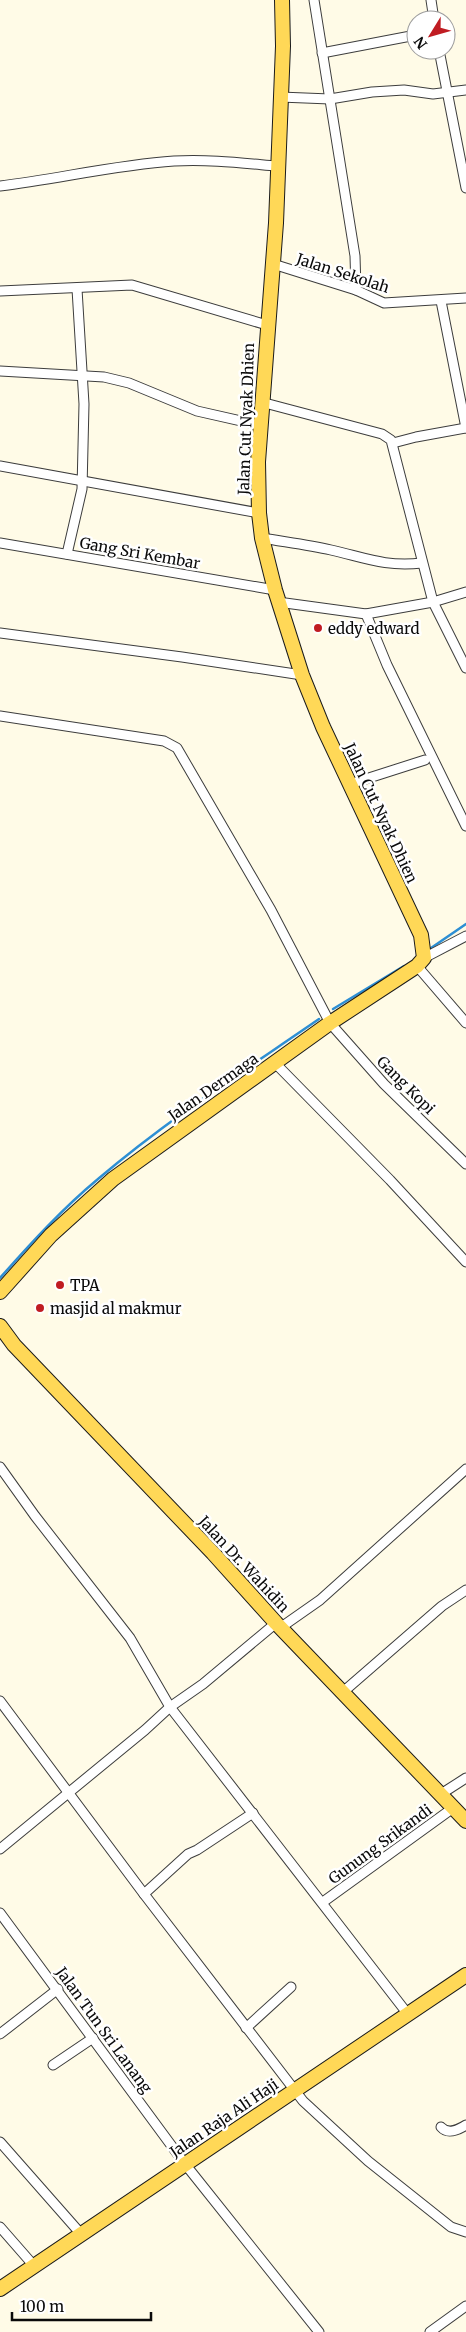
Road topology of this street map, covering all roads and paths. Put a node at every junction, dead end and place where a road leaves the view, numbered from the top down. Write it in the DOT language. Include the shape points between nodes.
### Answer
graph roads {
  1 [pos="282,0"];
  2 [pos="314,0"];
  3 [pos="406,37"];
  4 [pos="322,53"];
  5 [pos="441,60"];
  6 [pos="466,90"];
  7 [pos="447,93"];
  8 [pos="280,97"];
  9 [pos="330,99"];
  10 [pos="276,166"];
  11 [pos="0,186"];
  12 [pos="466,188"];
  13 [pos="273,264"];
  14 [pos="77,289"];
  15 [pos="356,290"];
  16 [pos="0,291"];
  17 [pos="466,298"];
  18 [pos="441,301"];
  19 [pos="267,325"];
  20 [pos="0,371"];
  21 [pos="82,375"];
  22 [pos="261,402"];
  23 [pos="260,426"];
  24 [pos="466,428"];
  25 [pos="393,443"];
  26 [pos="0,466"];
  27 [pos="82,480"];
  28 [pos="259,513"];
  29 [pos="262,538"];
  30 [pos="0,543"];
  31 [pos="67,554"];
  32 [pos="422,563"];
  33 [pos="466,592"];
  34 [pos="276,596"];
  35 [pos="433,602"];
  36 [pos="366,614"];
  37 [pos="0,633"];
  38 [pos="466,668"];
  39 [pos="302,675"];
  40 [pos="0,716"];
  41 [pos="425,760"];
  42 [pos="350,784"];
  43 [pos="466,826"];
  44 [pos="466,936"];
  45 [pos="421,962"];
  46 [pos="330,1023"];
  47 [pos="466,1023"];
  48 [pos="276,1064"];
  49 [pos="466,1164"];
  50 [pos="466,1262"];
  51 [pos="0,1292"];
  52 [pos="0,1326"];
  53 [pos="0,1467"];
  54 [pos="464,1474"];
  55 [pos="466,1590"];
  56 [pos="278,1625"];
  57 [pos="343,1692"];
  58 [pos="0,1701"];
  59 [pos="170,1706"];
  60 [pos="466,1778"];
  61 [pos="68,1793"];
  62 [pos="441,1794"];
  63 [pos="453,1808"];
  64 [pos="253,1813"];
  65 [pos="466,1821"];
  66 [pos="0,1850"];
  67 [pos="144,1894"];
  68 [pos="323,1902"];
  69 [pos="0,1913"];
  70 [pos="466,1975"];
  71 [pos="291,1988"];
  72 [pos="58,1989"];
  73 [pos="407,2013"];
  74 [pos="246,2028"];
  75 [pos="0,2034"];
  76 [pos="94,2038"];
  77 [pos="53,2065"];
  78 [pos="288,2094"];
  79 [pos="466,2125"];
  80 [pos="441,2127"];
  81 [pos="0,2142"];
  82 [pos="185,2164"];
  83 [pos="0,2227"];
  84 [pos="466,2232"];
  85 [pos="81,2234"];
  86 [pos="35,2267"];
  87 [pos="0,2289"];
  88 [pos="466,2306"];
  89 [pos="319,2332"];
  90 [pos="430,2332"];
  1 -- 8 [label="main road, Jalan Cut Nyak Dhien"];
  2 -- 4 [label="street"];
  3 -- 4 [label="street"];
  4 -- 9 [label="street"];
  5 -- 7 [label="street"];
  6 -- 7 [label="street"];
  7 -- 9 [label="street" via="404,90"];
  7 -- 12 [label="street"];
  8 -- 9 [label="street"];
  8 -- 10 [label="main road, Jalan Cut Nyak Dhien"];
  9 -- 15 [label="street" via="355,260"];
  10 -- 11 [label="street" via="194,160 159,162"];
  10 -- 13 [label="main road, Jalan Cut Nyak Dhien"];
  13 -- 15 [label="street, Jalan Sekolah"];
  13 -- 19 [label="main road, Jalan Cut Nyak Dhien"];
  14 -- 16 [label="street"];
  14 -- 19 [label="street" via="123,285 141,287"];
  14 -- 21 [label="street"];
  15 -- 18 [label="street, Jalan Sekolah" via="392,304"];
  17 -- 18 [label="street, Jalan Sekolah"];
  18 -- 24 [label="street"];
  19 -- 22 [label="main road, Jalan Cut Nyak Dhien"];
  20 -- 21 [label="street"];
  21 -- 23 [label="street" via="129,383 197,411"];
  21 -- 27 [label="street"];
  22 -- 23 [label="main road, Jalan Cut Nyak Dhien"];
  22 -- 25 [label="street" via="382,434"];
  23 -- 28 [label="main road, Jalan Cut Nyak Dhien"];
  24 -- 25 [label="street"];
  25 -- 32 [label="street"];
  26 -- 27 [label="street"];
  27 -- 28 [label="street"];
  27 -- 31 [label="street"];
  28 -- 29 [label="main road, Jalan Cut Nyak Dhien"];
  29 -- 32 [label="street" via="388,564"];
  29 -- 34 [label="main road, Jalan Cut Nyak Dhien"];
  30 -- 31 [label="street, Gang Sri Kembar"];
  31 -- 34 [label="street, Gang Sri Kembar"];
  32 -- 35 [label="street"];
  33 -- 35 [label="street, Gang Sri Kembar"];
  34 -- 36 [label="street, Gang Sri Kembar"];
  34 -- 39 [label="main road, Jalan Cut Nyak Dhien"];
  35 -- 36 [label="street, Gang Sri Kembar"];
  35 -- 38 [label="street"];
  36 -- 43 [label="street" via="387,665"];
  37 -- 39 [label="street"];
  39 -- 42 [label="main road, Jalan Cut Nyak Dhien"];
  40 -- 46 [label="street, Gang Kopi" via="164,740 177,748 271,910"];
  41 -- 42 [label="street"];
  42 -- 45 [label="main road, Jalan Cut Nyak Dhien" via="421,936"];
  44 -- 45 [label="street, Jalan Dermaga"];
  45 -- 46 [label="main road, Jalan Dermaga"];
  45 -- 47 [label="street"];
  46 -- 48 [label="main road, Jalan Dermaga"];
  46 -- 49 [label="street, Gang Kopi" via="384,1084"];
  48 -- 50 [label="street"];
  48 -- 51 [label="main road, Jalan Dermaga" via="207,1110 113,1180 51,1235"];
  52 -- 56 [label="main road, Jalan Dr. Wahidin" via="14,1345"];
  53 -- 59 [label="street" via="130,1638"];
  54 -- 56 [label="street" via="320,1600"];
  55 -- 57 [label="street" via="442,1606"];
  56 -- 57 [label="main road, Jalan Dr. Wahidin"];
  56 -- 59 [label="street"];
  57 -- 62 [label="main road, Jalan Dr. Wahidin"];
  58 -- 61 [label="street"];
  59 -- 61 [label="street"];
  59 -- 64 [label="street"];
  60 -- 62 [label="street"];
  61 -- 66 [label="street"];
  61 -- 67 [label="street"];
  62 -- 63 [label="main road, Jalan Dr. Wahidin"];
  63 -- 65 [label="main road, Jalan Dr. Wahidin"];
  63 -- 68 [label="street, Gunung Srikandi"];
  64 -- 67 [label="street" via="188,1854"];
  64 -- 68 [label="street"];
  67 -- 74 [label="street"];
  68 -- 73 [label="street"];
  69 -- 72 [label="street, Jalan Tun Sri Lanang"];
  70 -- 73 [label="main road, Jalan Raja Ali Haji"];
  71 -- 74 [label="street"];
  72 -- 75 [label="street"];
  72 -- 76 [label="street, Jalan Tun Sri Lanang"];
  73 -- 78 [label="main road, Jalan Raja Ali Haji"];
  74 -- 78 [label="street"];
  76 -- 77 [label="street"];
  76 -- 82 [label="street, Jalan Tun Sri Lanang"];
  78 -- 82 [label="main road, Jalan Raja Ali Haji"];
  78 -- 84 [label="street" via="303,2101 368,2160 451,2227"];
  79 -- 80 [label="street" via="450,2132"];
  81 -- 85 [label="street"];
  82 -- 85 [label="main road, Jalan Raja Ali Haji"];
  82 -- 89 [label="street, Jalan Tun Sri Lanang"];
  83 -- 86 [label="street"];
  85 -- 86 [label="main road, Jalan Raja Ali Haji"];
  86 -- 87 [label="main road, Jalan Raja Ali Haji"];
  88 -- 90 [label="street"];
}
